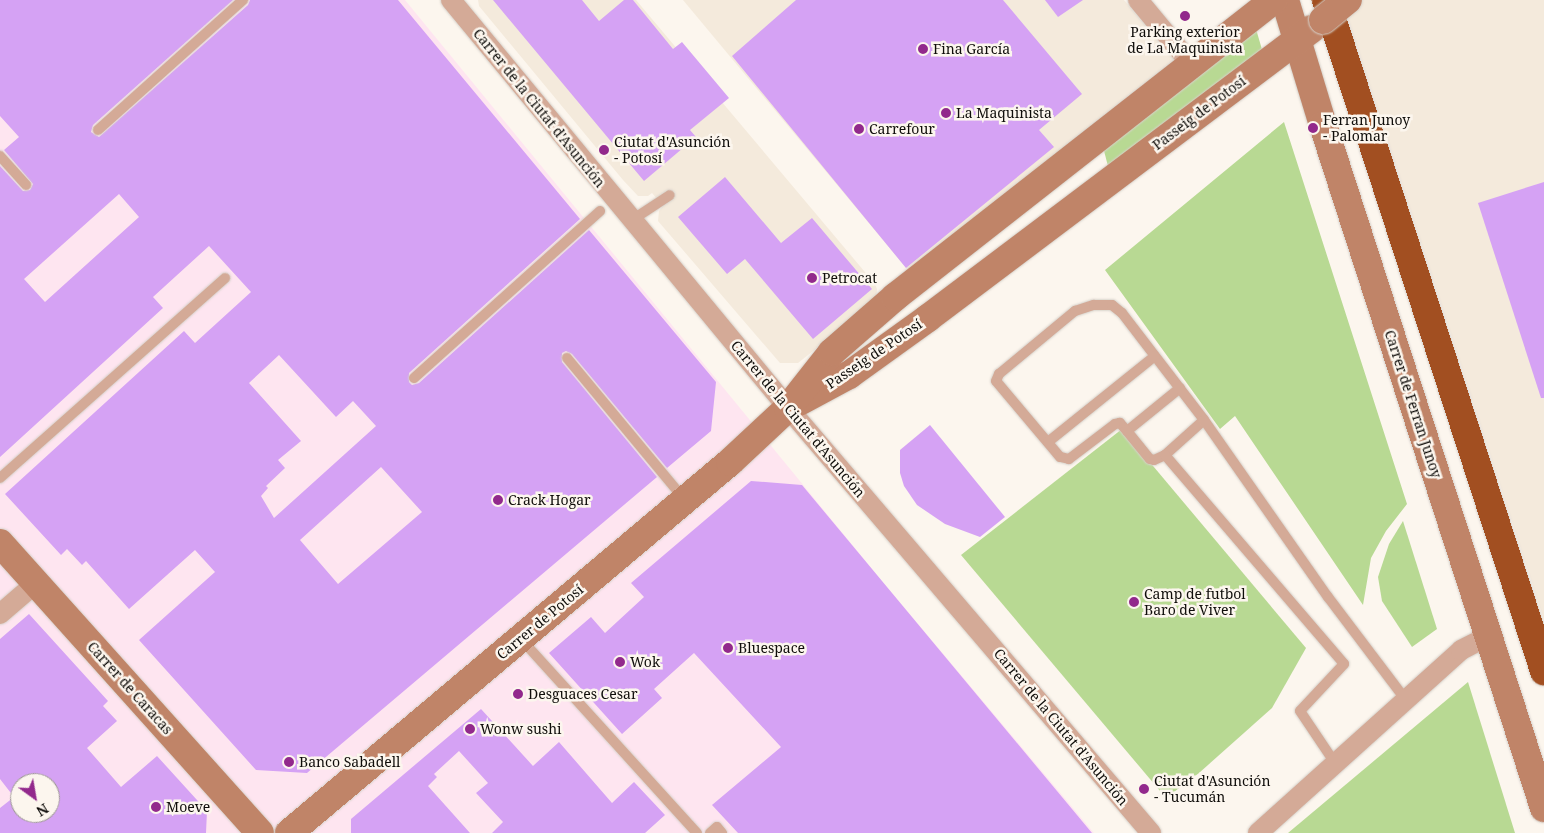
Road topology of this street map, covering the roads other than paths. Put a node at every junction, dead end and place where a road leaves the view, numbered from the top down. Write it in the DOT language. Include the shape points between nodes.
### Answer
graph roads {
  1 [pos="243,0"];
  2 [pos="451,0"];
  3 [pos="1138,0"];
  4 [pos="1274,0"];
  5 [pos="1285,0"];
  6 [pos="1348,0"];
  7 [pos="1324,10"];
  8 [pos="1296,39"];
  9 [pos="1192,65"];
  10 [pos="98,130"];
  11 [pos="0,156"];
  12 [pos="26,185"];
  13 [pos="670,195"];
  14 [pos="600,211"];
  15 [pos="632,220"];
  16 [pos="225,278"];
  17 [pos="1155,356"];
  18 [pos="567,358"];
  19 [pos="414,378"];
  20 [pos="1180,388"];
  21 [pos="788,408"];
  22 [pos="1204,420"];
  23 [pos="1127,431"];
  24 [pos="1048,442"];
  25 [pos="1165,455"];
  26 [pos="0,478"];
  27 [pos="685,500"];
  28 [pos="0,543"];
  29 [pos="36,583"];
  30 [pos="0,614"];
  31 [pos="1488,636"];
  32 [pos="520,638"];
  33 [pos="1544,671"];
  34 [pos="1406,700"];
  35 [pos="1335,763"];
  36 [pos="1544,808"];
  37 [pos="260,833"];
  38 [pos="289,833"];
  39 [pos="697,833"];
  40 [pos="710,833"];
  41 [pos="722,833"];
  42 [pos="1151,833"];
  43 [pos="1258,833"];
  1 -- 10 [label="lane"];
  2 -- 15 [label="street, Carrer de la Ciutat d'Asunción"];
  3 -- 9 [label="street"];
  4 -- 9 [label="street, Passeig de Potosí"];
  5 -- 8 [label="street, Carrer de Ferran Junoy"];
  6 -- 7 [label="street, Passeig de Potosí, bridge"];
  7 -- 8 [label="street, Passeig de Potosí"];
  7 -- 33 [label="highway"];
  8 -- 21 [label="street, Passeig de Potosí" via="928,318 849,374"];
  8 -- 31 [label="street, Carrer de Ferran Junoy"];
  9 -- 21 [label="street, Passeig de Potosí" via="895,297 832,352"];
  11 -- 12 [label="lane"];
  13 -- 15 [label="lane"];
  14 -- 19 [label="lane"];
  15 -- 21 [label="street, Carrer de la Ciutat d'Asunción"];
  16 -- 26 [label="lane"];
  17 -- 20 [label="lane"];
  17 -- 24 [label="lane"];
  17 -- 24 [label="lane" via="1131,322 1112,305 1094,305 1075,311 999,374 996,381"];
  18 -- 27 [label="lane"];
  20 -- 22 [label="lane"];
  20 -- 23 [label="lane"];
  21 -- 27 [label="street, Carrer de Potosí"];
  21 -- 42 [label="street, Carrer de la Ciutat d'Asunción"];
  22 -- 25 [label="lane"];
  22 -- 34 [label="lane" via="1328,597"];
  23 -- 24 [label="lane" via="1120,424 1115,424 1069,459 1060,457"];
  23 -- 25 [label="lane" via="1150,459"];
  25 -- 35 [label="lane" via="1344,664 1300,711"];
  27 -- 32 [label="street, Carrer de Potosí"];
  28 -- 29 [label="street, Carrer de Caracas"];
  29 -- 30 [label="street"];
  29 -- 37 [label="street, Carrer de Caracas"];
  31 -- 34 [label="street" via="1461,650"];
  31 -- 36 [label="street, Carrer de Ferran Junoy"];
  32 -- 38 [label="street, Carrer de Potosí"];
  32 -- 39 [label="lane"];
  34 -- 35 [label="street"];
  35 -- 43 [label="street"];
  40 -- 41 [label="lane" via="717,827"];
}
